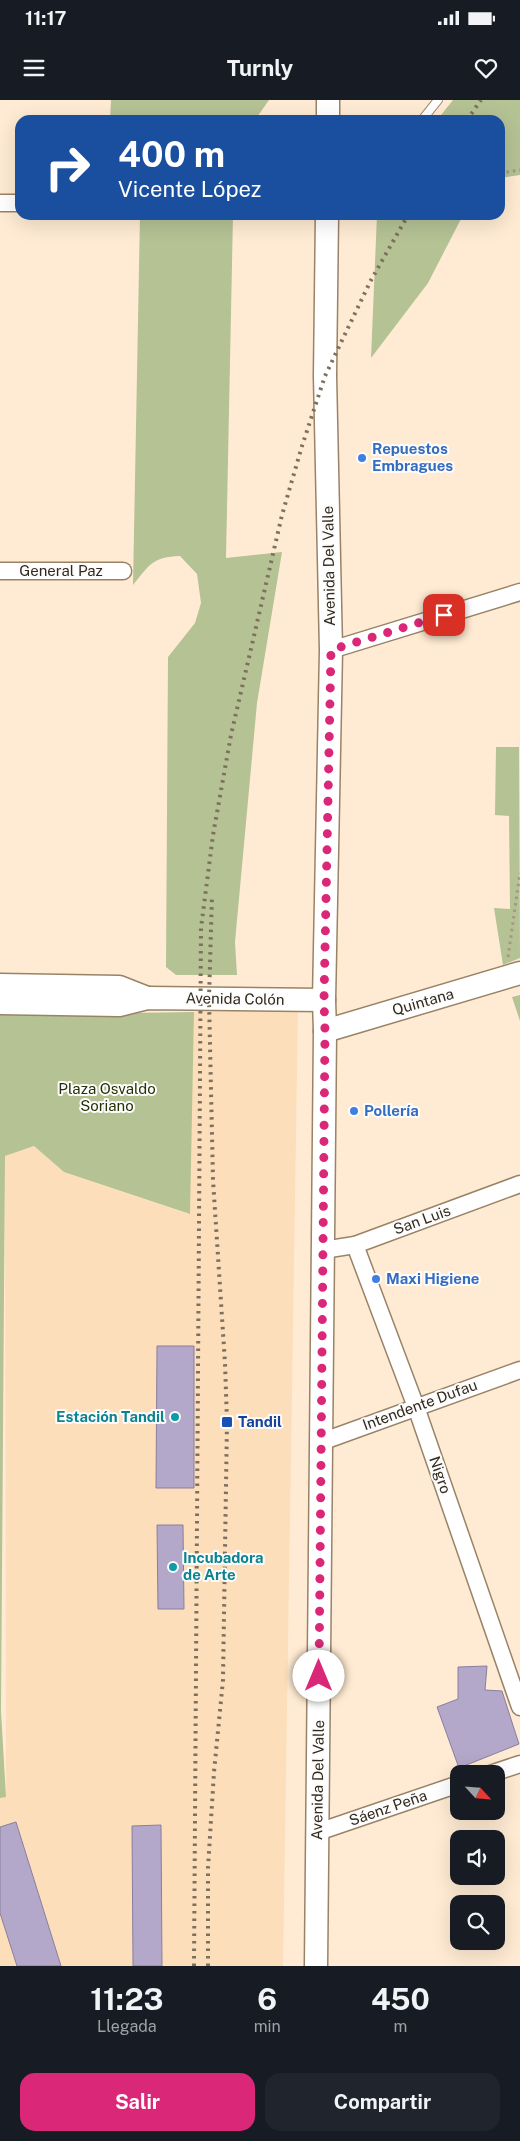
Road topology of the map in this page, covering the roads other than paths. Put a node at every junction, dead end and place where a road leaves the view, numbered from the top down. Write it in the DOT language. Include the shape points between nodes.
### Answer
graph roads {
  1 [pos="328,100"];
  2 [pos="438,100"];
  3 [pos="328,115"];
  4 [pos="426,115"];
  5 [pos="0,203"];
  6 [pos="15,203"];
  7 [pos="328,220"];
  8 [pos="0,571"];
  9 [pos="123,571"];
  10 [pos="520,592"];
  11 [pos="331,650"];
  12 [pos="513,975"];
  13 [pos="0,986"];
  14 [pos="147,998"];
  15 [pos="324,1000"];
  16 [pos="0,1004"];
  17 [pos="325,1031"];
  18 [pos="520,1184"];
  19 [pos="355,1245"];
  20 [pos="323,1250"];
  21 [pos="520,1370"];
  22 [pos="416,1406"];
  23 [pos="321,1442"];
  24 [pos="520,1707"];
  25 [pos="520,1764"];
  26 [pos="505,1769"];
  27 [pos="450,1787"];
  28 [pos="318,1832"];
  29 [pos="316,1966"];
  1 -- 3 [label="main road"];
  2 -- 4 [label="lane"];
  5 -- 6 [label="street"];
  7 -- 11 [label="main road, Avenida Del Valle" via="325,376"];
  8 -- 9 [label="street, General Paz"];
  10 -- 11 [label="street"];
  11 -- 15 [label="main road, Avenida Del Valle"];
  12 -- 17 [label="main road, Quintana"];
  13 -- 14 [label="main road, Avenida Colón" via="119,987"];
  14 -- 15 [label="main road, Avenida Colón"];
  14 -- 16 [label="main road, Avenida Colón" via="119,1005"];
  15 -- 17 [label="main road, Avenida Del Valle"];
  17 -- 20 [label="main road, Avenida Del Valle"];
  18 -- 19 [label="street, San Luis"];
  19 -- 20 [label="street, San Luis"];
  19 -- 22 [label="street, Nigro"];
  20 -- 23 [label="main road, Avenida Del Valle"];
  21 -- 22 [label="street, Intendente Dufau"];
  22 -- 23 [label="street, Intendente Dufau"];
  22 -- 24 [label="street, Nigro"];
  23 -- 28 [label="main road, Avenida Del Valle"];
  25 -- 26 [label="street"];
  27 -- 28 [label="street, Sáenz Peña"];
  28 -- 29 [label="main road, Avenida Del Valle"];
}
